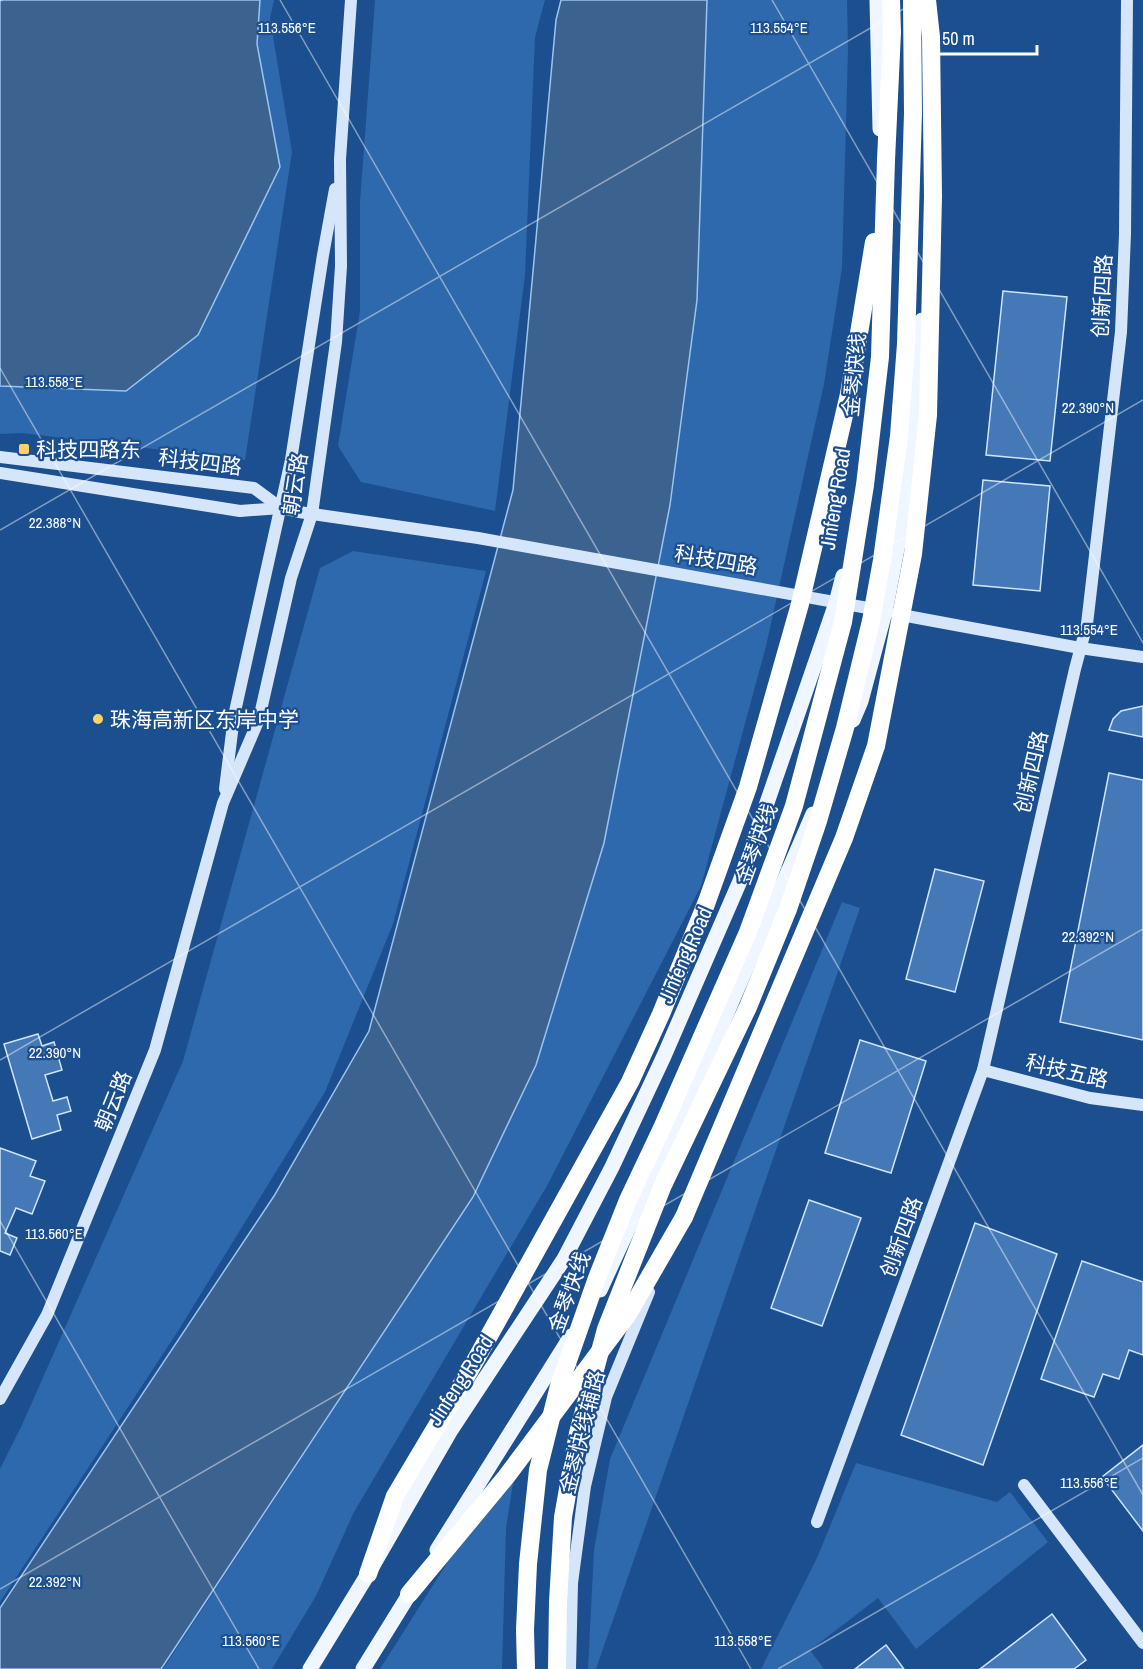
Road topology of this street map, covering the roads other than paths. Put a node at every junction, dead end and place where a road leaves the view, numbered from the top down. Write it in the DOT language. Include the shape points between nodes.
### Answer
graph roads {
  1 [pos="351,0"];
  2 [pos="877,0"];
  3 [pos="891,0"];
  4 [pos="912,0"];
  5 [pos="925,0"];
  6 [pos="1127,0"];
  7 [pos="340,159"];
  8 [pos="886,160"];
  9 [pos="0,457"];
  10 [pos="0,473"];
  11 [pos="281,508"];
  12 [pos="312,514"];
  13 [pos="836,603"];
  14 [pos="885,612"];
  15 [pos="1080,648"];
  16 [pos="1143,657"];
  17 [pos="223,803"];
  18 [pos="983,1070"];
  19 [pos="1143,1104"];
  20 [pos="684,1217"];
  21 [pos="0,1399"];
  22 [pos="1024,1485"];
  23 [pos="817,1522"];
  24 [pos="368,1574"];
  25 [pos="409,1594"];
  26 [pos="1143,1643"];
  27 [pos="310,1669"];
  28 [pos="363,1669"];
  29 [pos="526,1669"];
  30 [pos="557,1669"];
  31 [pos="570,1669"];
  1 -- 7 [label="street, 朝云路"];
  2 -- 13 [label="main road, Jinfeng Road" via="878,303 861,502"];
  3 -- 8 [label="highway, 金琴快线"];
  4 -- 30 [label="highway, bridge" via="906,344 898,436 871,621 845,728 788,909 748,1007 663,1185 606,1329 578,1432 563,1517"];
  5 -- 14 [label="main road" via="924,303 906,502"];
  5 -- 20 [label="highway, bridge" via="931,37 933,196 928,415 913,554 876,746 844,838"];
  6 -- 15 [label="street, 创新四路" via="1121,332 1087,624"];
  7 -- 11 [label="street, 朝云路"];
  7 -- 12 [label="street, 朝云路" via="341,266 336,342"];
  8 -- 24 [label="highway, bridge" via="849,394 800,604 748,788 706,904 630,1083 395,1496"];
  8 -- 29 [label="highway, 金琴快线, bridge" via="880,357 843,621 794,806 748,933 628,1200 559,1386 538,1470 528,1564"];
  9 -- 11 [label="street, 科技四路" via="254,488"];
  10 -- 11 [label="street, 科技四路" via="240,511"];
  11 -- 12 [label="street, 科技四路"];
  11 -- 17 [label="street, 朝云路" via="234,716"];
  12 -- 13 [label="street, 科技四路" via="478,538"];
  12 -- 17 [label="street, 朝云路" via="291,578 259,720"];
  13 -- 14 [label="street, 科技四路"];
  13 -- 24 [label="main road, Jinfeng Road" via="740,881 612,1167 564,1259 451,1430"];
  14 -- 15 [label="street, 科技四路"];
  14 -- 25 [label="main road" via="861,701 716,1038 602,1287"];
  15 -- 16 [label="street, 科技四路"];
  15 -- 18 [label="street, 创新四路"];
  17 -- 21 [label="street, 朝云路" via="155,1050 47,1315"];
  18 -- 19 [label="street, 科技五路" via="1089,1098"];
  18 -- 23 [label="street, 创新四路"];
  20 -- 25 [label="highway" via="628,1314 506,1477"];
  20 -- 31 [label="street, 金琴快线辅路" via="606,1397 585,1486 574,1572"];
  22 -- 26 [label="street"];
  24 -- 27 [label="main road, Jinfeng Road"];
  25 -- 28 [label="main road"];
}
